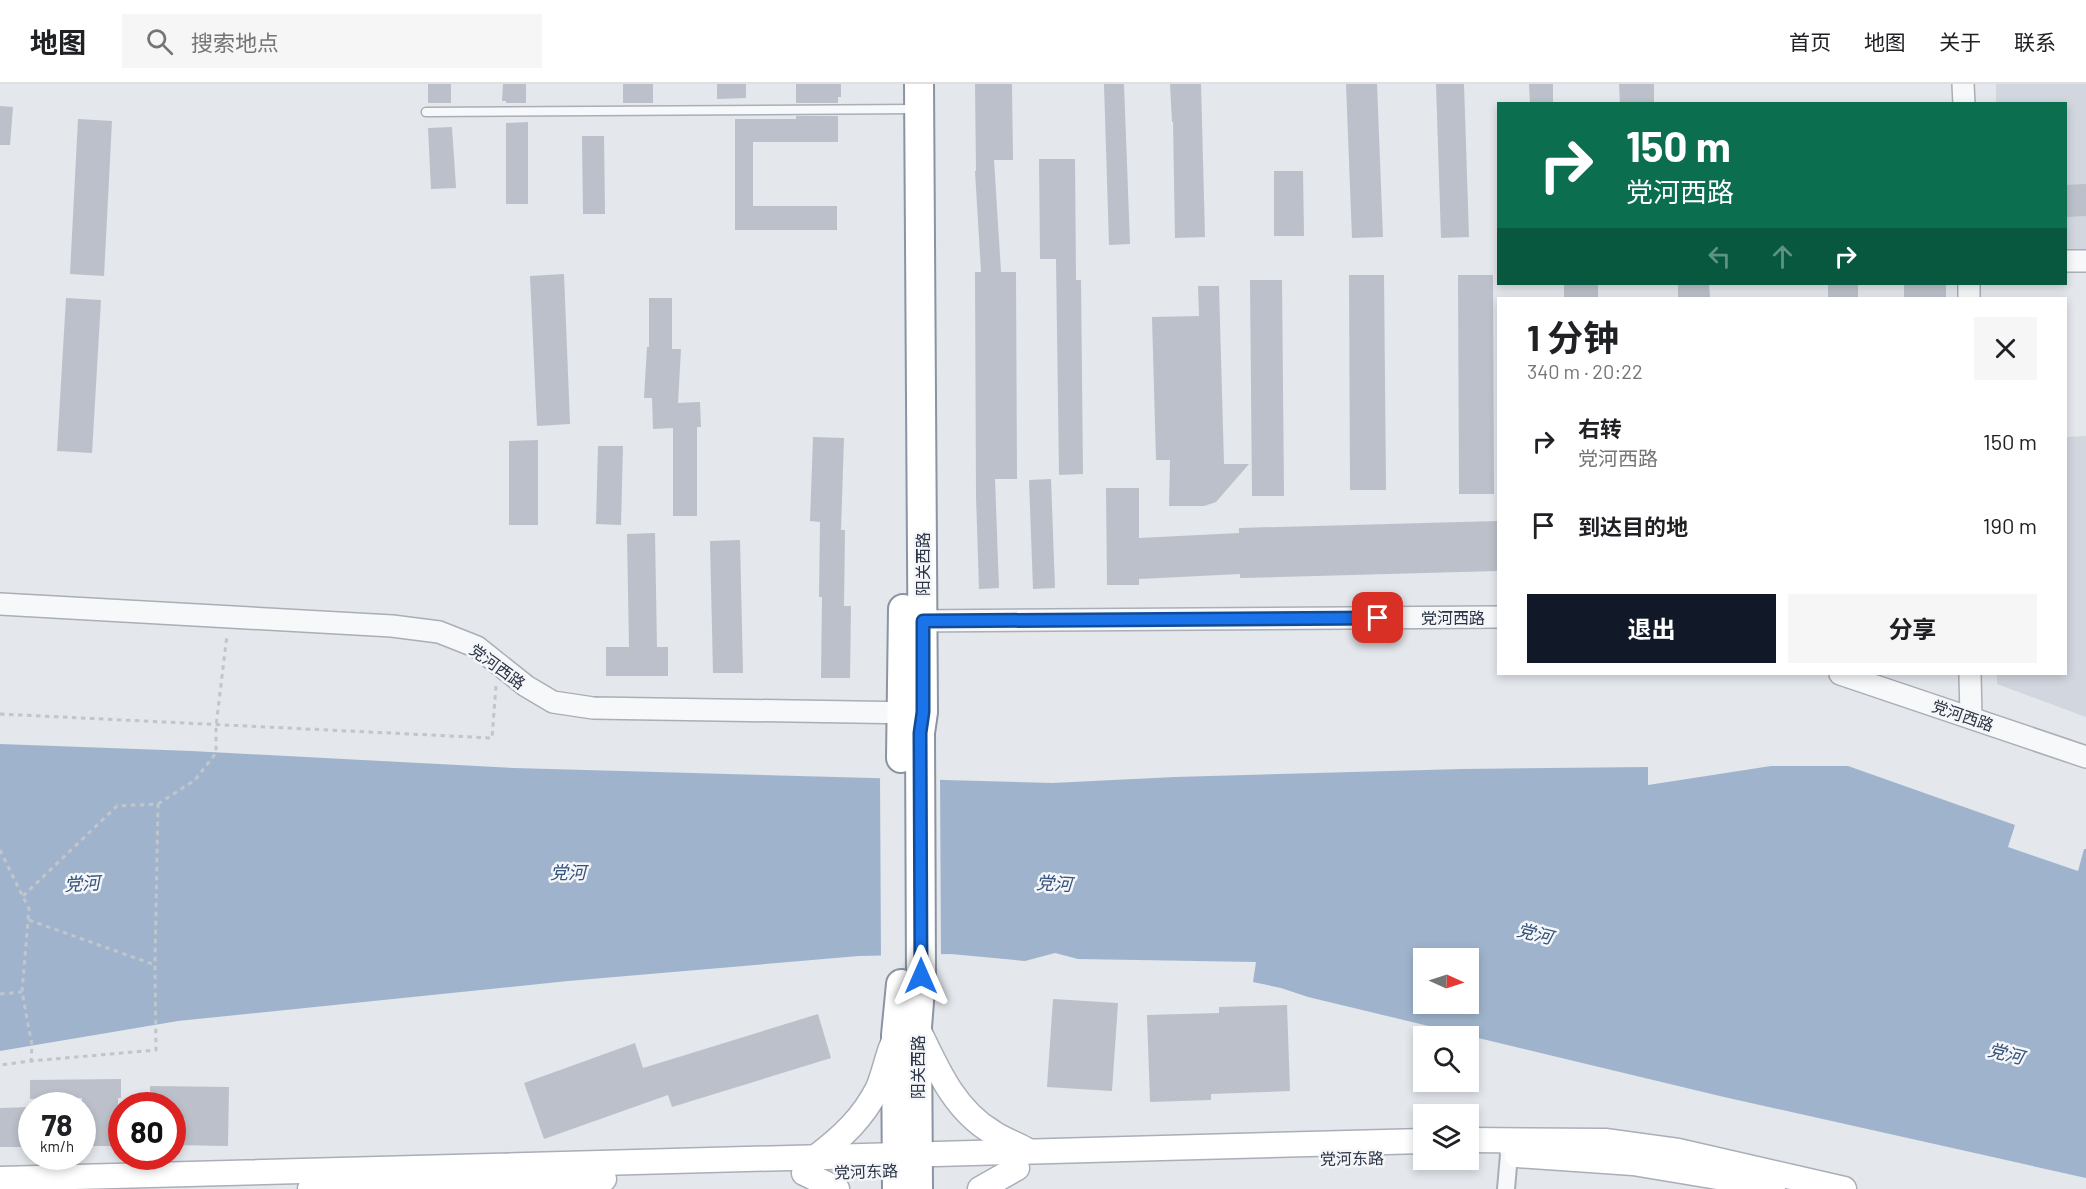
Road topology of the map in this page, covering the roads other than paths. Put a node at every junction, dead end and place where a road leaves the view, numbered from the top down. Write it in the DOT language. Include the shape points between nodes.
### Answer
graph roads {
  1 [pos="1963,84"];
  2 [pos="910,97"];
  3 [pos="1964,102"];
  4 [pos="426,112"];
  5 [pos="2067,261"];
  6 [pos="2086,261"];
  7 [pos="0,604"];
  8 [pos="1497,617"];
  9 [pos="913,621"];
  10 [pos="1843,675"];
  11 [pos="1970,675"];
  12 [pos="1971,717"];
  13 [pos="912,723"];
  14 [pos="2086,757"];
  15 [pos="906,1031"];
  16 [pos="1413,1142"];
  17 [pos="1479,1142"];
  18 [pos="1508,1147"];
  19 [pos="1479,1153"];
  20 [pos="1413,1156"];
  21 [pos="1023,1160"];
  22 [pos="810,1165"];
  23 [pos="907,1175"];
  24 [pos="0,1179"];
  25 [pos="309,1189"];
  26 [pos="316,1189"];
  27 [pos="837,1189"];
  28 [pos="980,1189"];
  29 [pos="1506,1189"];
  30 [pos="1773,1189"];
  31 [pos="1844,1189"];
  1 -- 3 [label="street"];
  2 -- 4 [label="lane"];
  2 -- 9 [label="highway, 阳关西路"];
  5 -- 6 [label="street"];
  7 -- 13 [label="street, 党河西路" via="393,626 439,632 477,647 553,702 592,708"];
  8 -- 9 [label="street, 党河西路"];
  9 -- 13 [label="highway, 阳关西路"];
  10 -- 12 [label="street, 党河西路"];
  11 -- 12 [label="street"];
  12 -- 14 [label="street, 党河西路"];
  13 -- 15 [label="highway, 阳关西路" via="911,976"];
  15 -- 21 [label="main road" via="965,1110"];
  15 -- 22 [label="main road" via="860,1119"];
  15 -- 23 [label="highway, 阳关西路"];
  16 -- 21 [label="main road, 党河东路"];
  17 -- 18 [label="main road"];
  18 -- 19 [label="main road"];
  18 -- 29 [label="street"];
  18 -- 30 [label="main road" via="1633,1162"];
  18 -- 31 [label="main road" via="1605,1141 1678,1151"];
  20 -- 21 [label="main road, 党河东路"];
  21 -- 23 [label="main road, 党河东路"];
  21 -- 28 [label="main road"];
  22 -- 23 [label="main road, 党河东路"];
  22 -- 24 [label="main road"];
  22 -- 26 [label="main road, 党河东路"];
  22 -- 27 [label="main road"];
  25 -- 26 [label="main road, 党河东路"];
}
